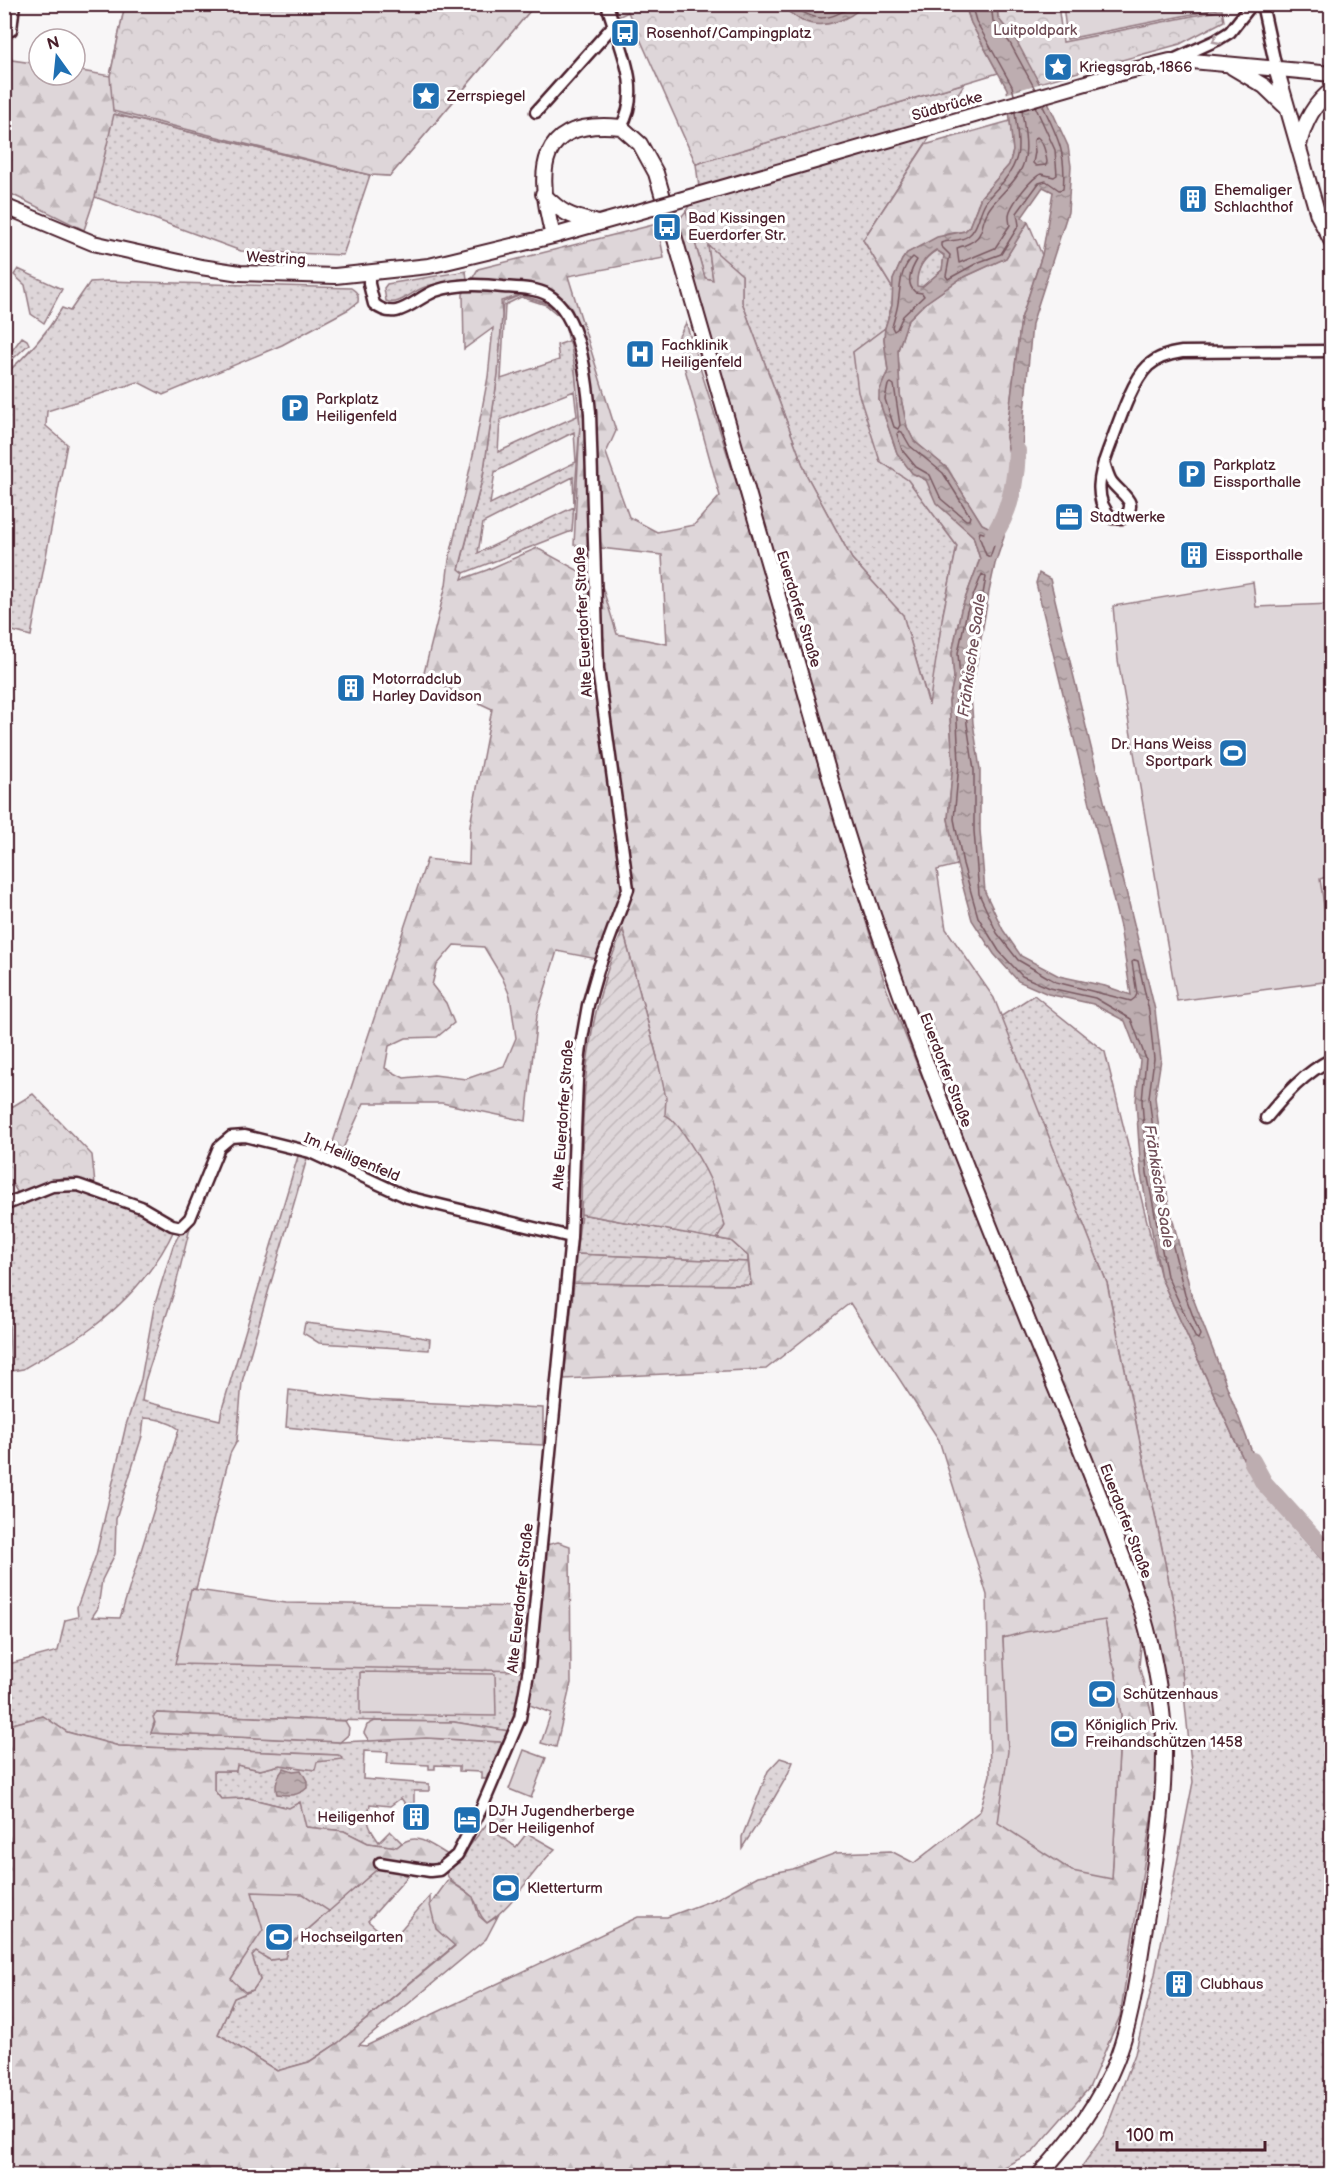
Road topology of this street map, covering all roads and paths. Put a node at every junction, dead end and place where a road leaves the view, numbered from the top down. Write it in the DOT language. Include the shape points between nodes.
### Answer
graph roads {
  1 [pos="14,4"];
  2 [pos="607,4"];
  3 [pos="1252,4"];
  4 [pos="1262,4"];
  5 [pos="613,26"];
  6 [pos="11,30"];
  7 [pos="1170,61"];
  8 [pos="1225,64"];
  9 [pos="1276,68"];
  10 [pos="1332,74"];
  11 [pos="1332,90"];
  12 [pos="1288,108"];
  13 [pos="536,112"];
  14 [pos="621,126"];
  15 [pos="1298,147"];
  16 [pos="543,194"];
  17 [pos="4,206"];
  18 [pos="600,222"];
  19 [pos="553,236"];
  20 [pos="1332,242"];
  21 [pos="369,273"];
  22 [pos="1332,351"];
  23 [pos="1104,462"];
  24 [pos="1332,1059"];
  25 [pos="1266,1118"];
  26 [pos="4,1204"];
  27 [pos="571,1237"];
  28 [pos="380,1863"];
  29 [pos="1038,2175"];
  1 -- 6 [label="street"];
  2 -- 5 [label="street"];
  3 -- 7 [label="street, one-way" via="1230,32"];
  4 -- 9 [label="street"];
  5 -- 13 [label="street"];
  5 -- 14 [label="street" via="632,89 628,115"];
  7 -- 8 [label="main road, Südbrücke"];
  7 -- 18 [label="main road, Südbrücke, bridge"];
  8 -- 9 [label="main road, Südbrücke"];
  8 -- 12 [label="main road" via="1264,86"];
  9 -- 10 [label="main road, Südbrücke"];
  9 -- 12 [label="main road"];
  11 -- 15 [label="main road" via="1312,110"];
  12 -- 15 [label="main road"];
  14 -- 16 [label="main road" via="586,126 559,139 544,167"];
  14 -- 29 [label="main road, Euerdorfer Straße" via="640,144 656,173 868,905 936,1093 1108,1516 1137,1595 1153,1654 1161,1707 1164,1777 1131,2016 1116,2062 1100,2094 1082,2123"];
  15 -- 20 [label="main road" via="1318,215"];
  16 -- 18 [label="main road" via="567,215"];
  16 -- 19 [label="main road"];
  17 -- 21 [label="main road, Westring" via="93,243 201,267 290,276"];
  18 -- 19 [label="main road, Westring"];
  19 -- 21 [label="main road, Westring" via="429,266"];
  21 -- 27 [label="street, Alte Euerdorfer Straße" via="374,304 393,312 435,291 459,286 480,284 547,294 565,312 582,359 590,413 598,669 628,889 598,970 582,1039"];
  22 -- 23 [label="street" via="1182,352 1158,358 1138,378"];
  23 -- 23 [label="street" via="1100,485 1104,511 1112,518 1123,518 1130,503 1110,479"];
  24 -- 25 [label="street" via="1309,1072"];
  26 -- 27 [label="street, Im Heiligenfeld" via="52,1186 78,1185 141,1207 181,1227 190,1218 219,1147 231,1137 245,1136 310,1152 407,1197"];
  27 -- 28 [label="street, Alte Euerdorfer Straße" via="522,1711 482,1807 457,1855 439,1870 430,1871"];
}
